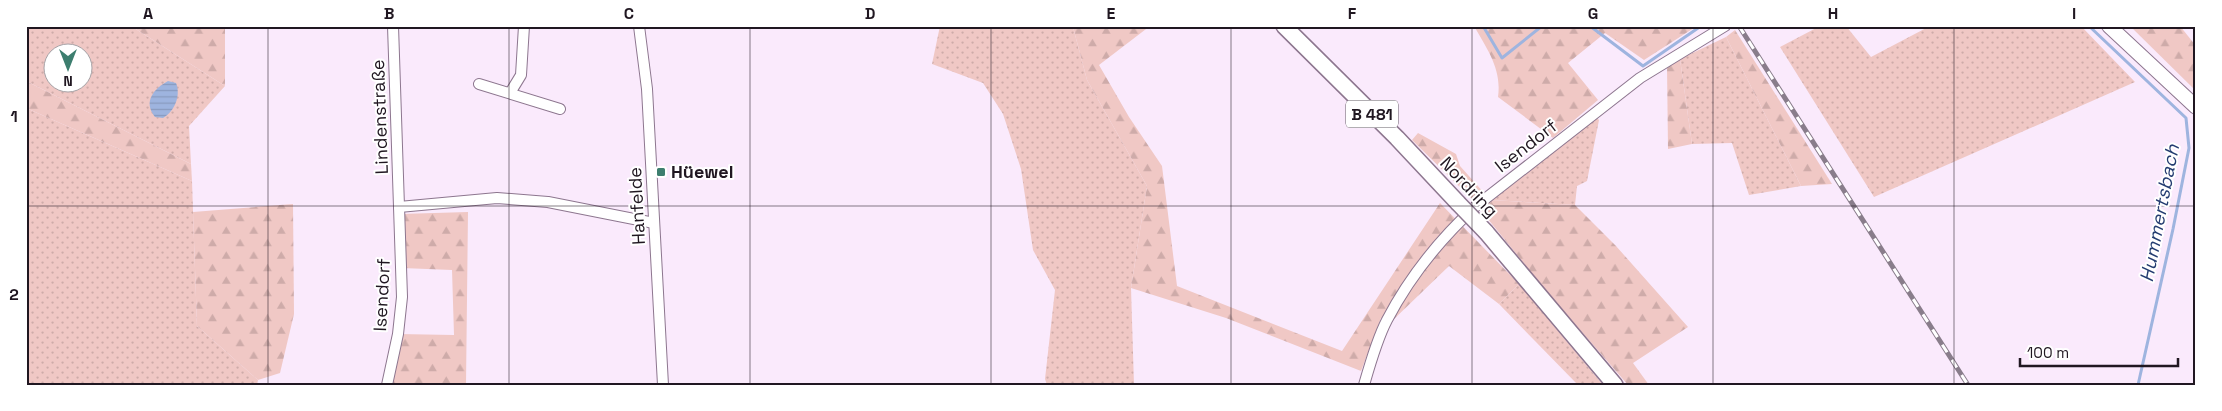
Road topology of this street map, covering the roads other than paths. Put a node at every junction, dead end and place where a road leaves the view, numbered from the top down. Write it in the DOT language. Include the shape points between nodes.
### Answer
graph roads {
  1 [pos="393,26"];
  2 [pos="524,26"];
  3 [pos="640,26"];
  4 [pos="1284,26"];
  5 [pos="1725,26"];
  6 [pos="2109,26"];
  7 [pos="479,84"];
  8 [pos="510,94"];
  9 [pos="2196,107"];
  10 [pos="560,109"];
  11 [pos="399,207"];
  12 [pos="654,222"];
  13 [pos="387,385"];
  14 [pos="663,385"];
  15 [pos="1364,385"];
  16 [pos="1614,385"];
  1 -- 11 [label="street, Lindenstraße"];
  2 -- 8 [label="street" via="521,75"];
  3 -- 12 [label="street, Hanfelde"];
  4 -- 16 [label="main road, Nordring / B 481, bridge" via="1486,232"];
  5 -- 15 [label="street, Isendorf" via="1640,78 1459,221 1431,250 1386,321"];
  6 -- 9 [label="street"];
  7 -- 8 [label="street"];
  8 -- 10 [label="street"];
  11 -- 12 [label="street" via="497,198 548,202"];
  11 -- 13 [label="street, Isendorf" via="402,305"];
  12 -- 14 [label="street, Hanfelde"];
}
